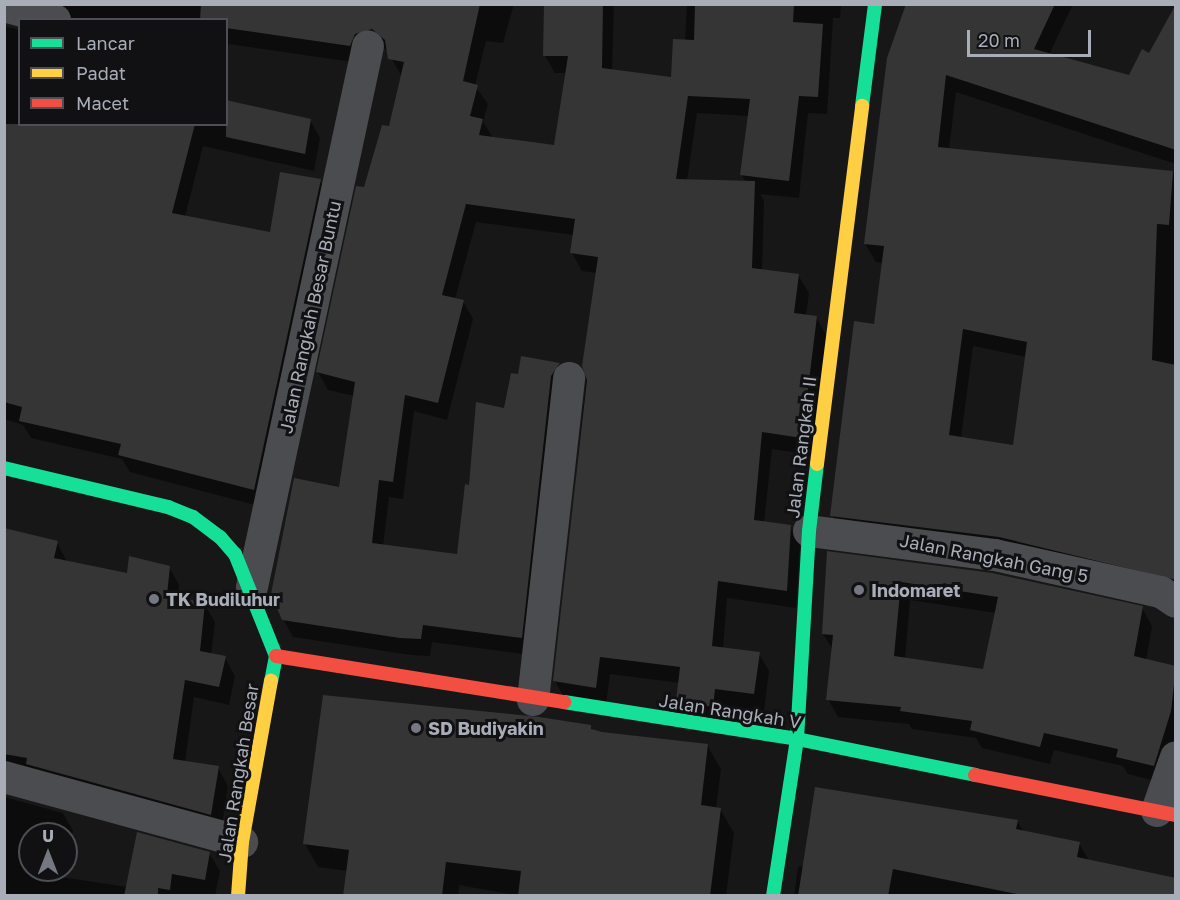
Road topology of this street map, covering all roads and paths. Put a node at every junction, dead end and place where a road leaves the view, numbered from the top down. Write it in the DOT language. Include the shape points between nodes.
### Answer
graph roads {
  1 [pos="875,4"];
  2 [pos="4,6"];
  3 [pos="48,18"];
  4 [pos="368,46"];
  5 [pos="569,378"];
  6 [pos="4,468"];
  7 [pos="809,531"];
  8 [pos="252,587"];
  9 [pos="1176,602"];
  10 [pos="276,656"];
  11 [pos="533,700"];
  12 [pos="796,739"];
  13 [pos="1176,757"];
  14 [pos="4,777"];
  15 [pos="1166,813"];
  16 [pos="242,842"];
  17 [pos="238,896"];
  18 [pos="773,896"];
  1 -- 7 [label="street, Jalan Rangkah II"];
  2 -- 3 [label="street"];
  4 -- 8 [label="street, Jalan Rangkah Besar Buntu"];
  5 -- 11 [label="street"];
  6 -- 8 [label="street" via="168,507 193,517 235,554"];
  7 -- 9 [label="street, Jalan Rangkah Gang 5" via="995,555 1161,592"];
  7 -- 12 [label="street, Jalan Rangkah II"];
  8 -- 10 [label="street"];
  10 -- 11 [label="street, Jalan Rangkah V"];
  10 -- 16 [label="street, Jalan Rangkah Besar"];
  11 -- 12 [label="street, Jalan Rangkah V"];
  12 -- 15 [label="street, Jalan Rangkah V"];
  12 -- 18 [label="street, Jalan Rangkah II"];
  13 -- 15 [label="street"];
  14 -- 16 [label="street"];
  16 -- 17 [label="street, Jalan Rangkah Besar"];
}
